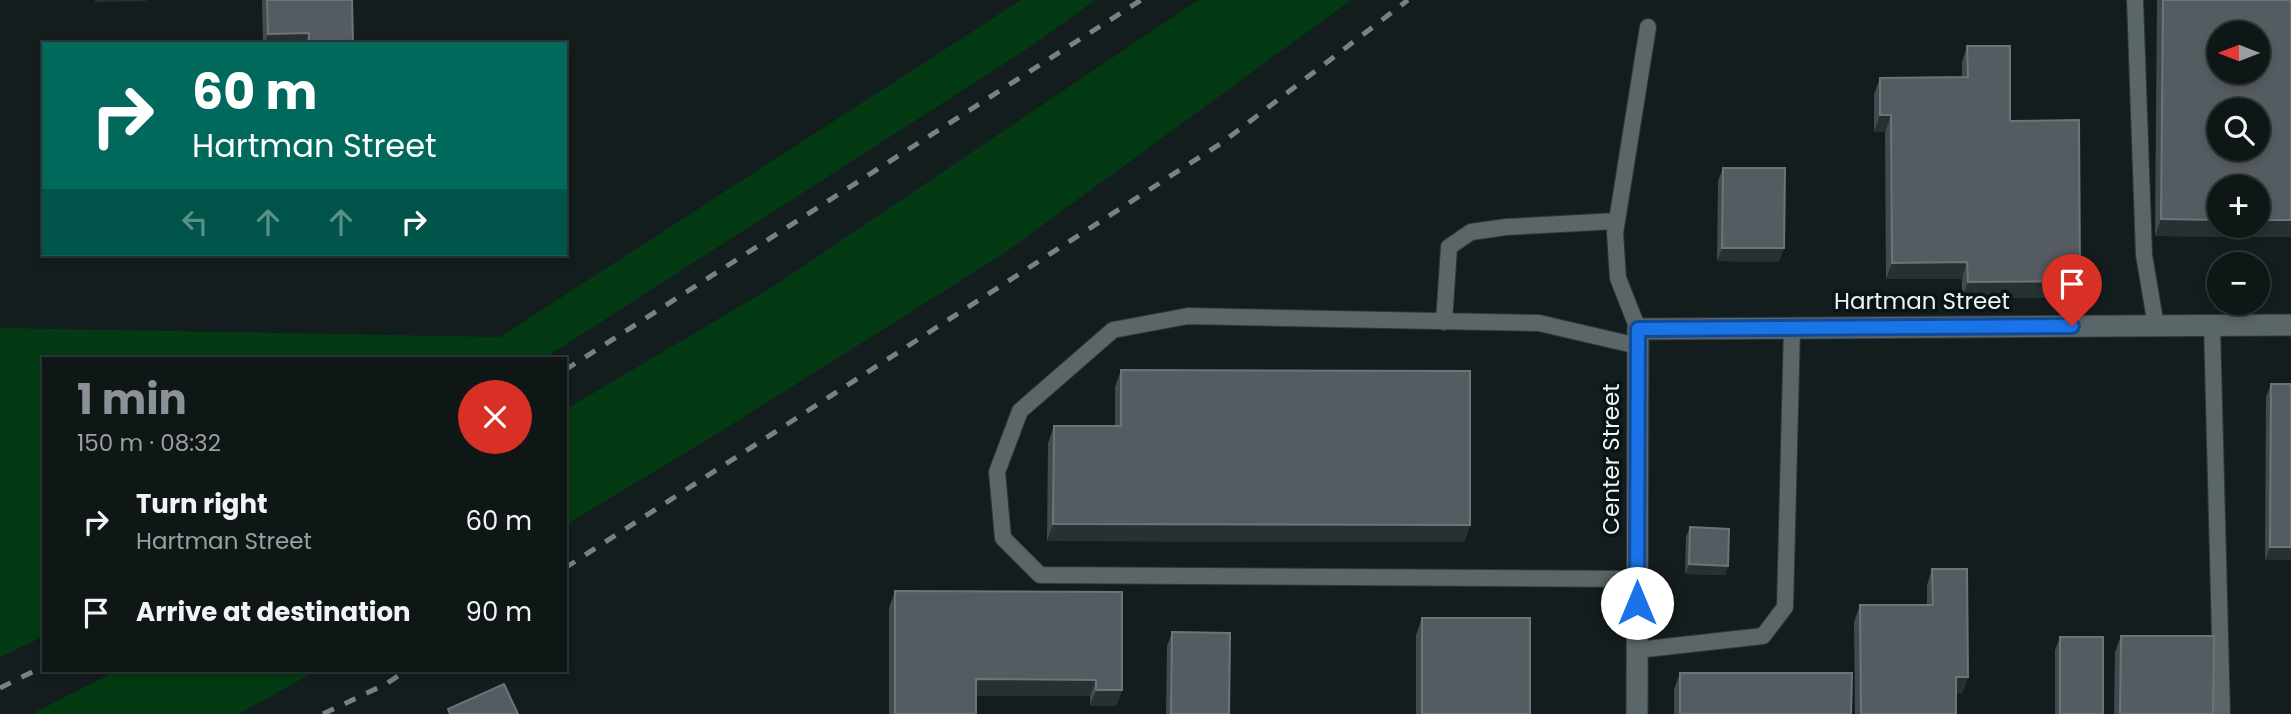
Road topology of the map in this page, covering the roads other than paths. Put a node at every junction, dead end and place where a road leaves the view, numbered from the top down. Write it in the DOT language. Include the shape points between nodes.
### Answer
graph roads {
  1 [pos="2135,0"];
  2 [pos="1648,27"];
  3 [pos="1616,221"];
  4 [pos="1444,322"];
  5 [pos="2212,325"];
  6 [pos="2291,325"];
  7 [pos="2156,326"];
  8 [pos="1792,328"];
  9 [pos="1638,337"];
  10 [pos="1637,579"];
  11 [pos="1637,650"];
  12 [pos="1637,714"];
  13 [pos="2222,714"];
  1 -- 7 [label="lane" via="2144,256"];
  2 -- 3 [label="lane"];
  3 -- 4 [label="lane" via="1471,232 1449,247"];
  3 -- 9 [label="lane" via="1618,278"];
  4 -- 9 [label="lane" via="1539,323"];
  4 -- 10 [label="lane" via="1188,316 1113,330 1020,411 998,472 1003,538 1040,575"];
  5 -- 6 [label="street, Hartman Street"];
  5 -- 7 [label="street, Hartman Street"];
  5 -- 13 [label="lane"];
  7 -- 8 [label="street, Hartman Street"];
  8 -- 9 [label="street, Hartman Street"];
  8 -- 11 [label="lane" via="1785,607 1763,636"];
  9 -- 10 [label="street, Center Street"];
  10 -- 11 [label="street, Center Street"];
  11 -- 12 [label="street, Center Street"];
}
